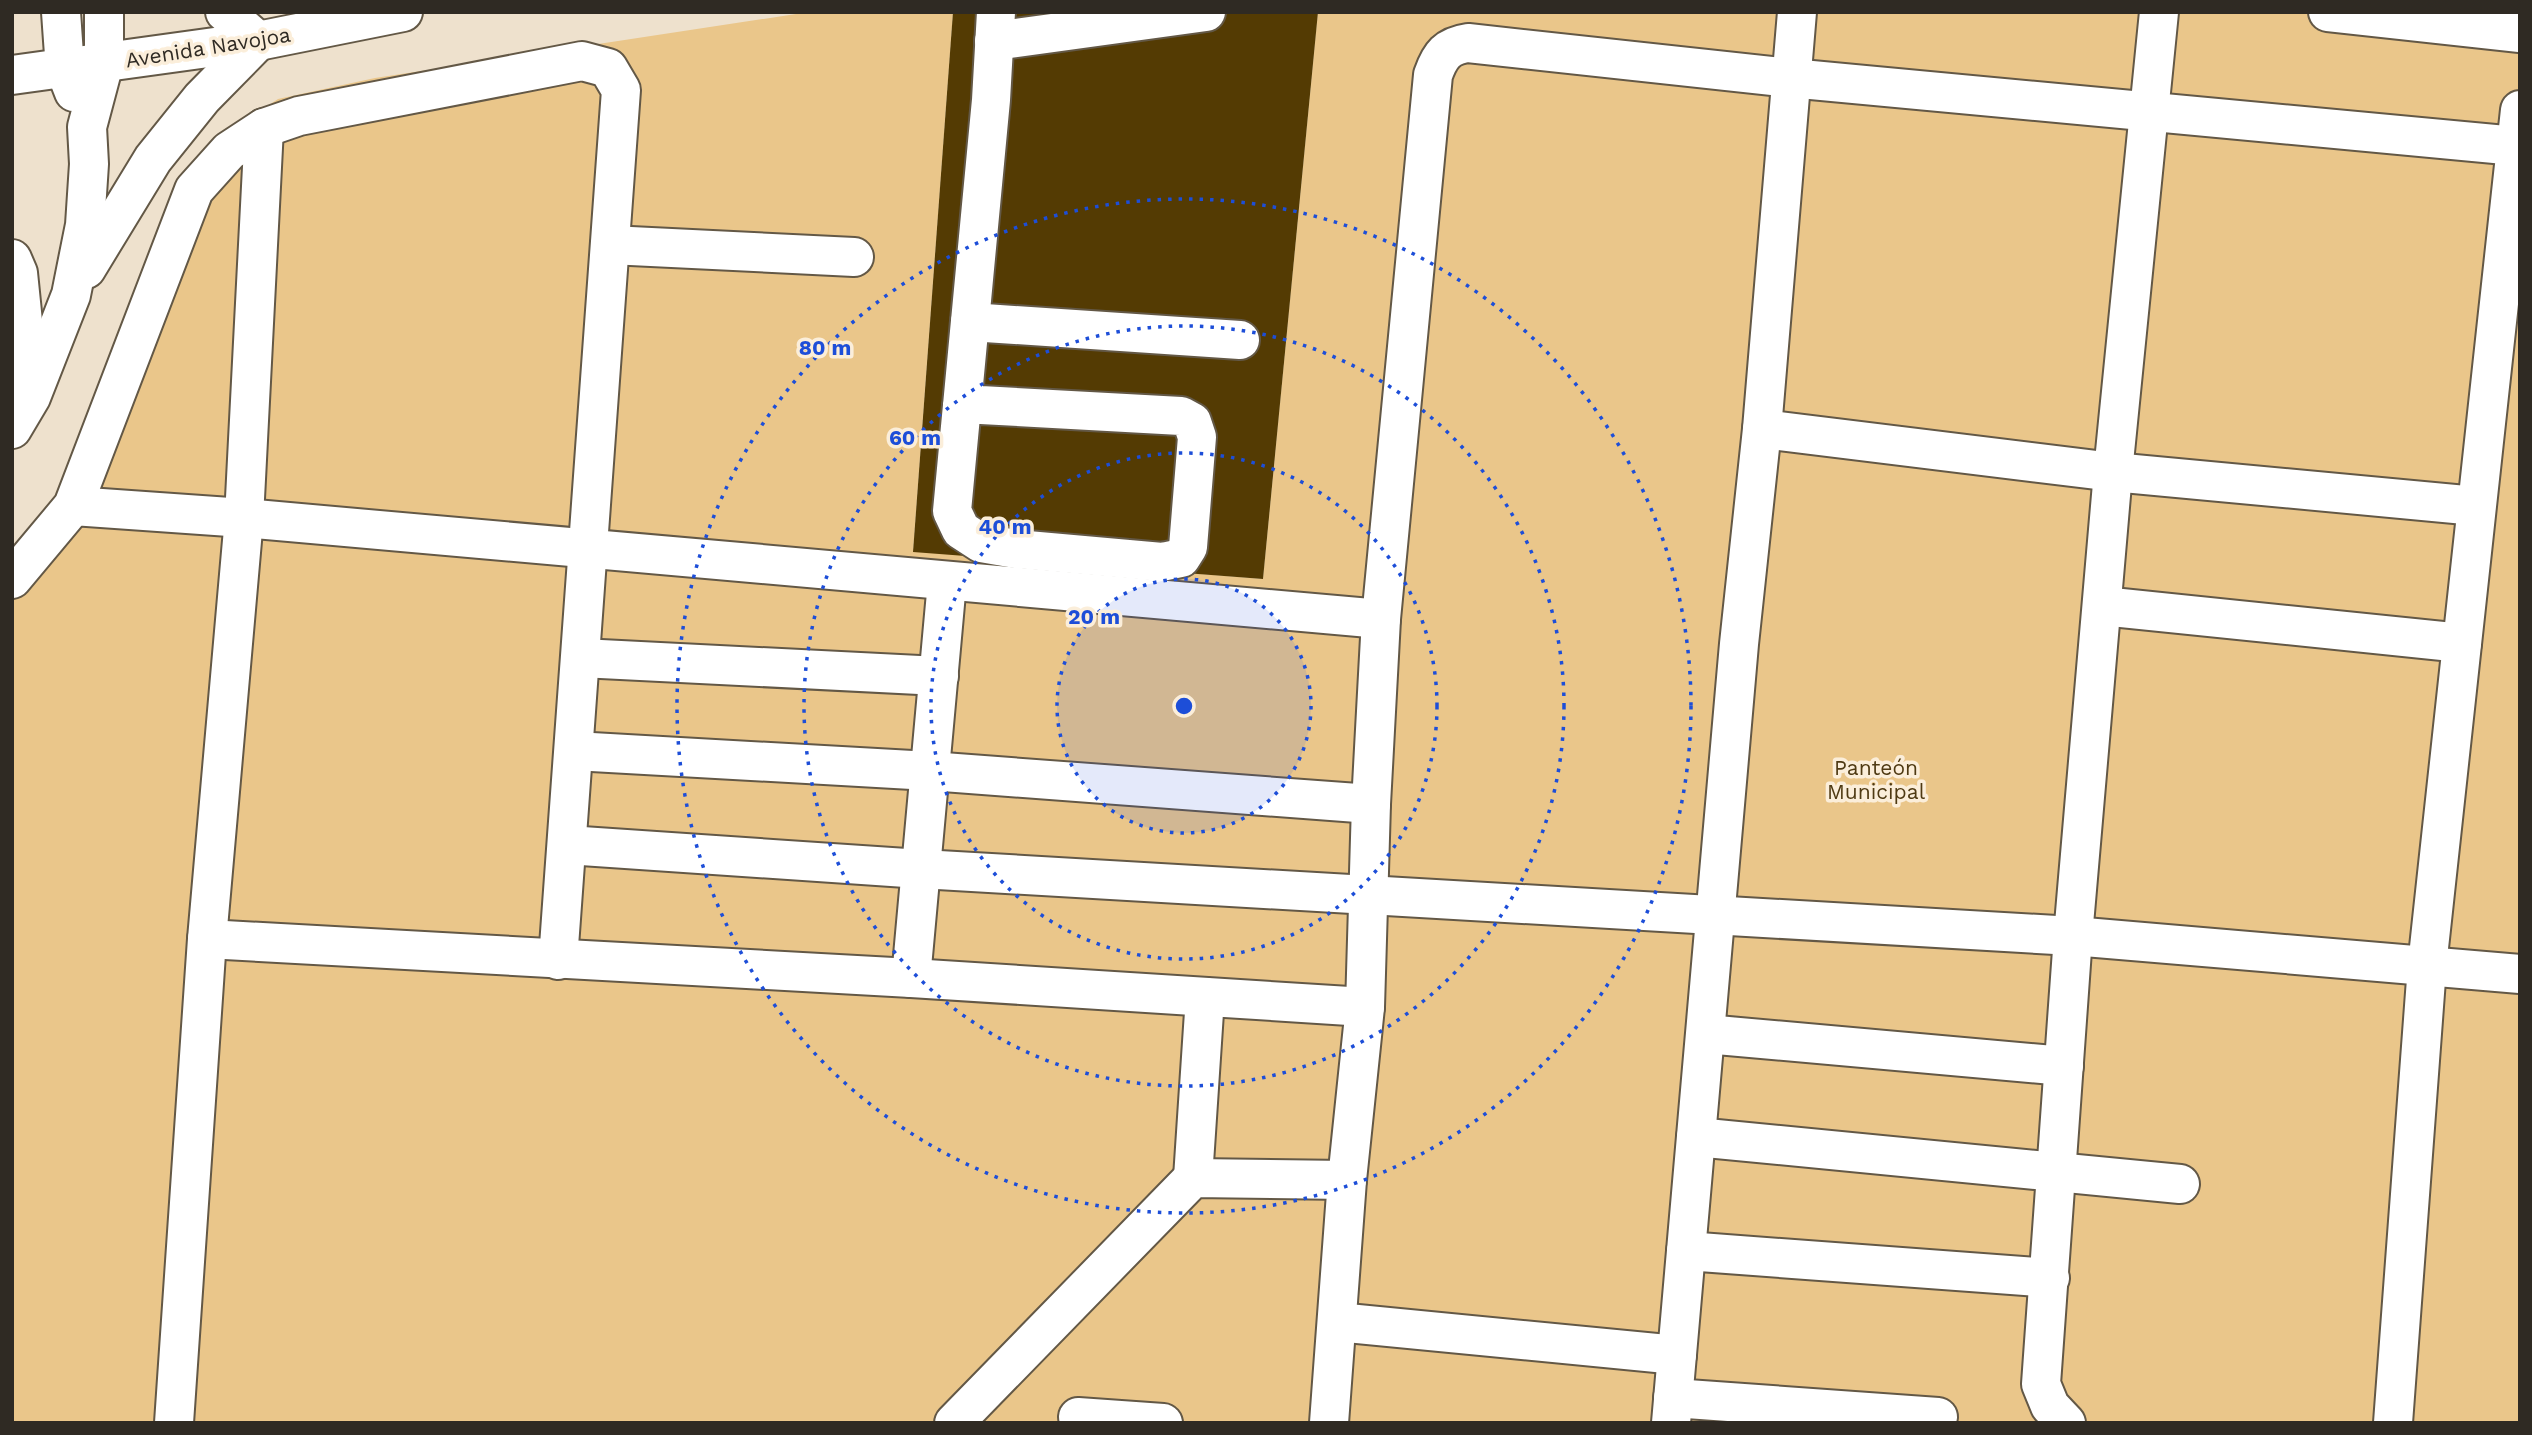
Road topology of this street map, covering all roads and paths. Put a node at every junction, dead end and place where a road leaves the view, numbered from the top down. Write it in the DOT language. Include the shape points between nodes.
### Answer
graph roads {
  1 [pos="61,12"];
  2 [pos="104,12"];
  3 [pos="225,12"];
  4 [pos="403,12"];
  5 [pos="1206,12"];
  6 [pos="1797,12"];
  7 [pos="2159,12"];
  8 [pos="2328,12"];
  9 [pos="995,27"];
  10 [pos="2520,33"];
  11 [pos="258,41"];
  12 [pos="104,63"];
  13 [pos="65,69"];
  14 [pos="12,75"];
  15 [pos="1790,78"];
  16 [pos="2150,112"];
  17 [pos="87,127"];
  18 [pos="264,128"];
  19 [pos="2518,128"];
  20 [pos="610,245"];
  21 [pos="854,257"];
  22 [pos="12,258"];
  23 [pos="71,295"];
  24 [pos="970,322"];
  25 [pos="1240,340"];
  26 [pos="962,404"];
  27 [pos="22,413"];
  28 [pos="1762,429"];
  29 [pos="2113,472"];
  30 [pos="73,506"];
  31 [pos="2476,506"];
  32 [pos="244,518"];
  33 [pos="589,549"];
  34 [pos="12,579"];
  35 [pos="947,582"];
  36 [pos="2102,606"];
  37 [pos="1381,619"];
  38 [pos="2462,643"];
  39 [pos="581,658"];
  40 [pos="939,676"];
  41 [pos="574,751"];
  42 [pos="930,771"];
  43 [pos="1371,804"];
  44 [pos="567,845"];
  45 [pos="921,869"];
  46 [pos="1369,894"];
  47 [pos="1717,916"];
  48 [pos="2073,936"];
  49 [pos="207,939"];
  50 [pos="558,960"];
  51 [pos="2427,966"];
  52 [pos="2520,974"];
  53 [pos="911,978"];
  54 [pos="1205,997"];
  55 [pos="1365,1007"];
  56 [pos="1706,1034"];
  57 [pos="2064,1066"];
  58 [pos="1696,1137"];
  59 [pos="2057,1172"];
  60 [pos="1193,1178"];
  61 [pos="1347,1180"];
  62 [pos="2180,1184"];
  63 [pos="1686,1251"];
  64 [pos="2050,1278"];
  65 [pos="1337,1322"];
  66 [pos="1676,1355"];
  67 [pos="1672,1410"];
  68 [pos="1078,1417"];
  69 [pos="1938,1417"];
  70 [pos="174,1423"];
  71 [pos="954,1423"];
  72 [pos="1163,1423"];
  73 [pos="1329,1423"];
  74 [pos="2066,1423"];
  75 [pos="2393,1423"];
  1 -- 13 [label="street"];
  2 -- 12 [label="street"];
  3 -- 11 [label="street"];
  4 -- 11 [label="street, Avenida Navojoa"];
  5 -- 9 [label="street"];
  6 -- 15 [label="street"];
  7 -- 16 [label="street"];
  8 -- 10 [label="street"];
  9 -- 24 [label="street"];
  11 -- 12 [label="street, Avenida Navojoa"];
  11 -- 23 [label="street" via="202,98 153,159"];
  12 -- 13 [label="street, Avenida Navojoa"];
  12 -- 17 [label="street"];
  13 -- 14 [label="street, Avenida Navojoa"];
  13 -- 17 [label="street"];
  15 -- 16 [label="street"];
  15 -- 28 [label="street"];
  15 -- 37 [label="street" via="1468,43 1453,45 1440,56 1433,75"];
  16 -- 19 [label="street"];
  16 -- 29 [label="street"];
  17 -- 23 [label="street" via="85,225"];
  18 -- 20 [label="street" via="299,116 582,61 608,68 621,90"];
  18 -- 30 [label="street" via="229,151 194,190"];
  18 -- 32 [label="street"];
  19 -- 31 [label="street"];
  20 -- 21 [label="street"];
  20 -- 33 [label="street"];
  22 -- 27 [label="street" via="18,273"];
  23 -- 27 [label="street"];
  24 -- 25 [label="street"];
  24 -- 26 [label="street"];
  26 -- 26 [label="street" via="1181,416 1192,422 1198,437 1188,547 1181,558 1162,562 1016,549 981,543 961,530 952,511"];
  28 -- 29 [label="street"];
  28 -- 47 [label="street"];
  29 -- 31 [label="street"];
  29 -- 36 [label="street"];
  30 -- 32 [label="street"];
  30 -- 34 [label="street"];
  31 -- 38 [label="street"];
  32 -- 33 [label="street"];
  32 -- 49 [label="street"];
  33 -- 35 [label="street"];
  33 -- 39 [label="street"];
  35 -- 37 [label="street"];
  35 -- 40 [label="street"];
  36 -- 38 [label="street"];
  36 -- 48 [label="street"];
  37 -- 43 [label="street"];
  38 -- 51 [label="street"];
  39 -- 40 [label="street"];
  39 -- 41 [label="street"];
  40 -- 42 [label="street"];
  41 -- 42 [label="street"];
  41 -- 44 [label="street"];
  42 -- 43 [label="street"];
  42 -- 45 [label="street"];
  43 -- 46 [label="street"];
  44 -- 45 [label="street"];
  44 -- 50 [label="street"];
  45 -- 46 [label="street"];
  45 -- 53 [label="street"];
  46 -- 47 [label="street"];
  46 -- 55 [label="street"];
  47 -- 48 [label="street"];
  47 -- 56 [label="street"];
  48 -- 51 [label="street"];
  48 -- 57 [label="street"];
  49 -- 50 [label="street"];
  49 -- 70 [label="street"];
  50 -- 53 [label="street"];
  51 -- 52 [label="street"];
  51 -- 75 [label="street"];
  53 -- 54 [label="street"];
  54 -- 55 [label="street"];
  54 -- 60 [label="street"];
  55 -- 61 [label="street"];
  56 -- 57 [label="street"];
  56 -- 58 [label="street"];
  57 -- 59 [label="street"];
  58 -- 59 [label="street"];
  58 -- 63 [label="street"];
  59 -- 62 [label="street"];
  59 -- 64 [label="street"];
  60 -- 61 [label="street"];
  60 -- 71 [label="street"];
  61 -- 65 [label="street"];
  63 -- 64 [label="street"];
  63 -- 66 [label="street"];
  64 -- 74 [label="street" via="2041,1384 2049,1406"];
  65 -- 66 [label="street"];
  65 -- 73 [label="street"];
  66 -- 67 [label="street"];
  67 -- 69 [label="street"];
  68 -- 72 [label="street"];
}
